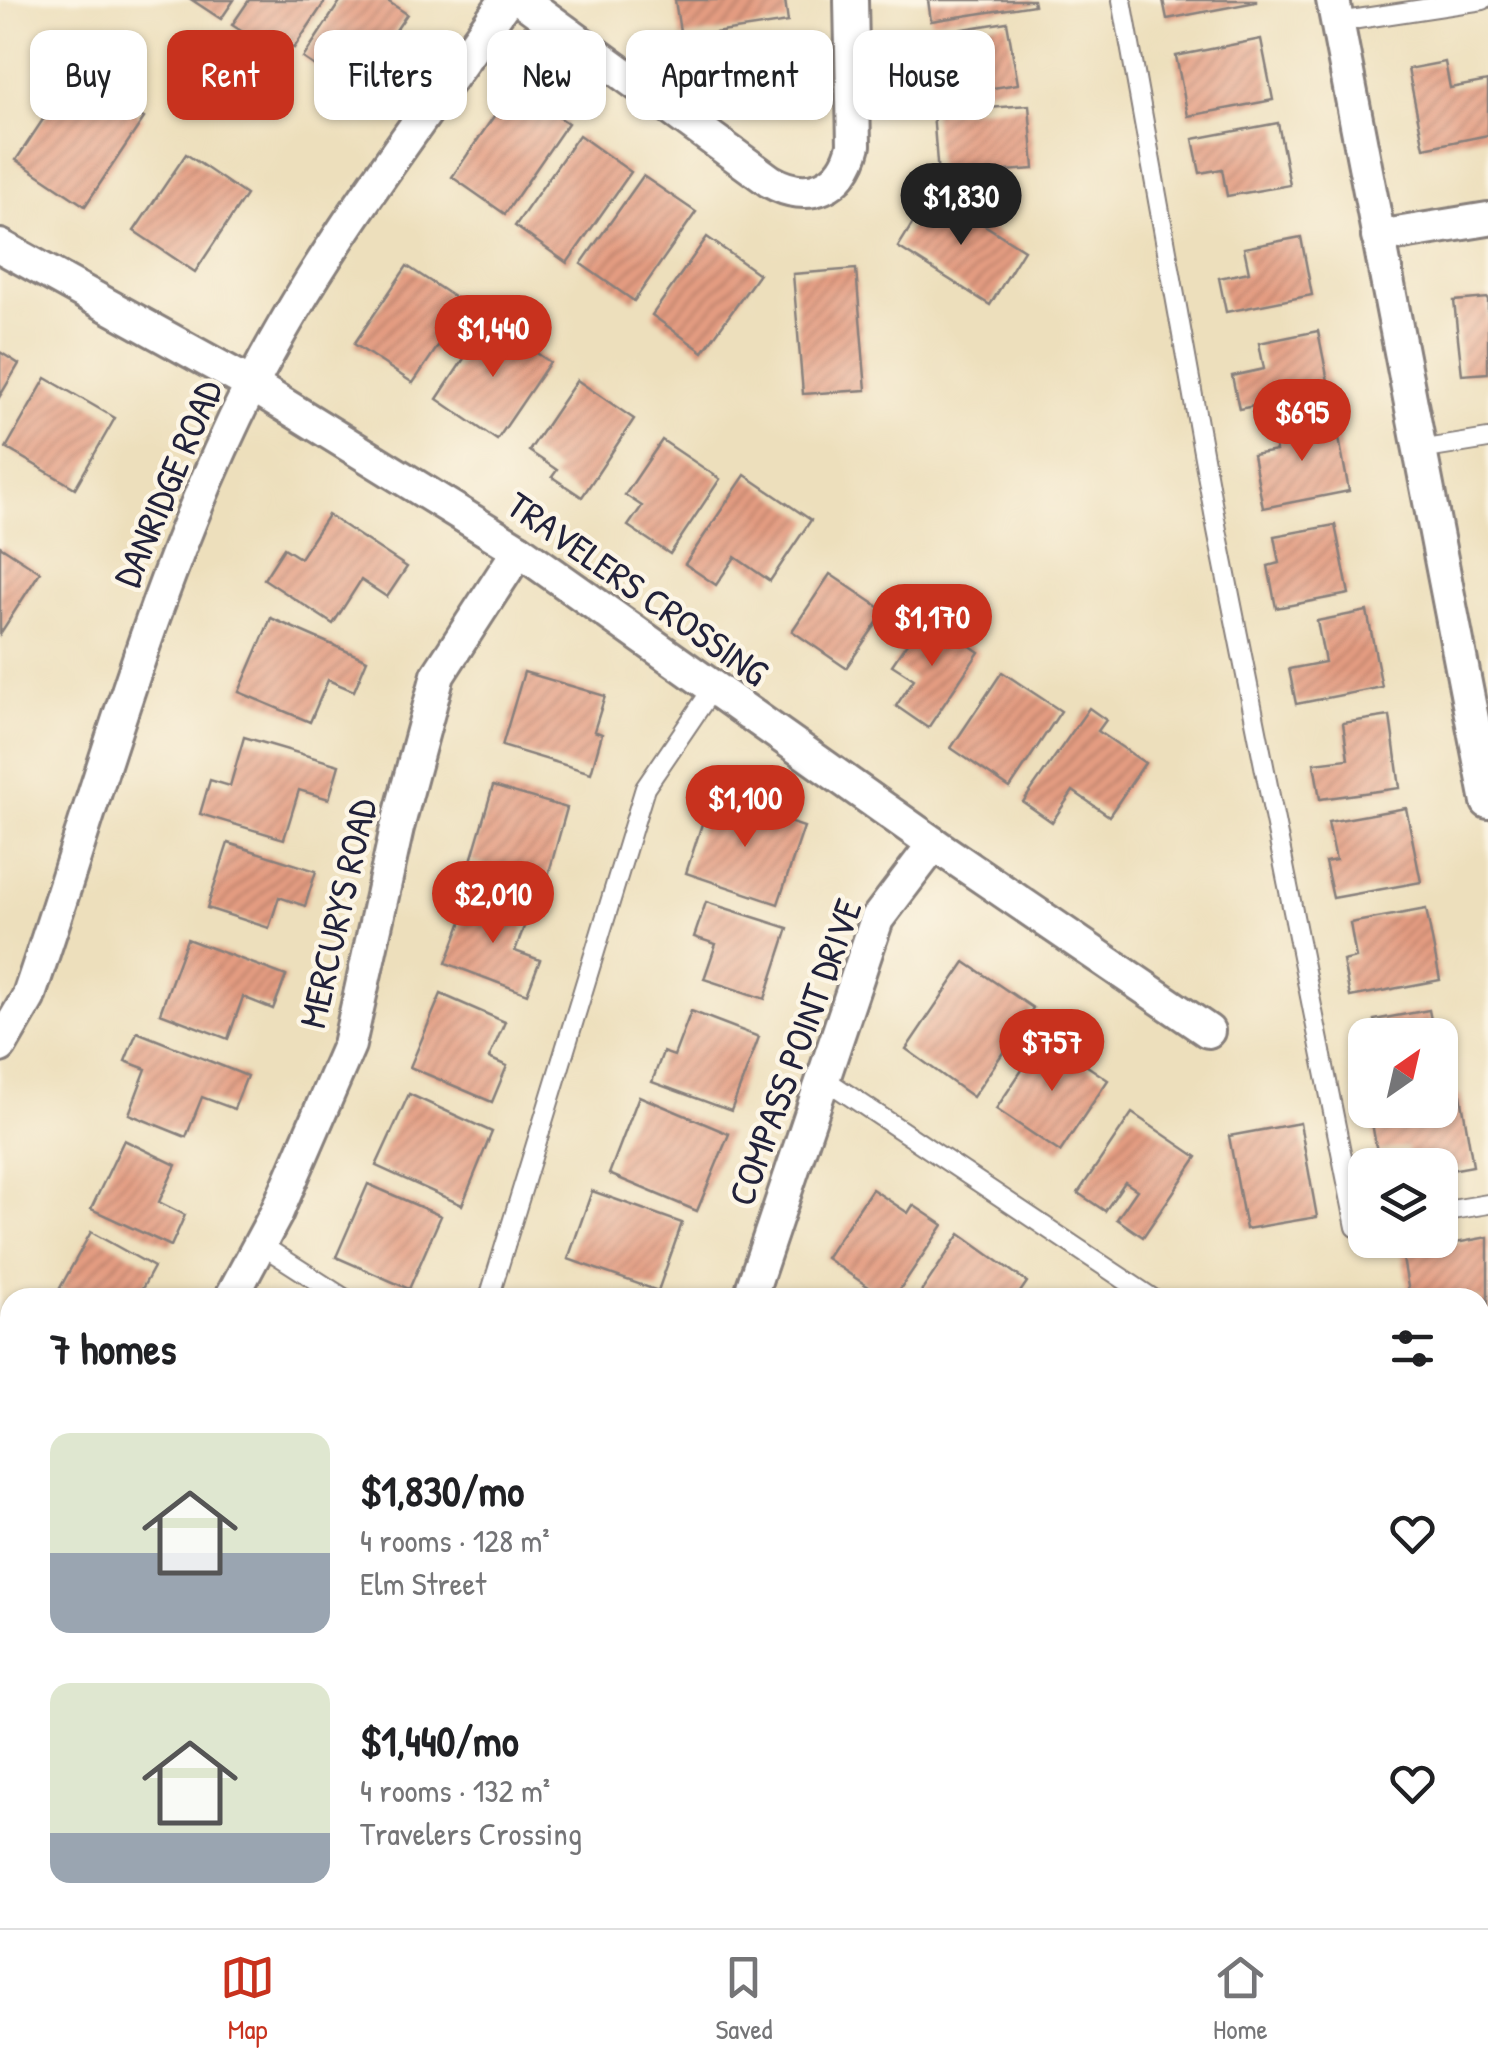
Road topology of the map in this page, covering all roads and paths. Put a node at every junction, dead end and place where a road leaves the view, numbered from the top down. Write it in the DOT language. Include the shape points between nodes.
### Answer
graph roads {
  1 [pos="506,0"];
  2 [pos="522,0"];
  3 [pos="851,0"];
  4 [pos="1122,0"];
  5 [pos="1483,0"];
  6 [pos="1335,11"];
  7 [pos="1488,220"];
  8 [pos="1378,237"];
  9 [pos="0,246"];
  10 [pos="252,386"];
  11 [pos="1488,439"];
  12 [pos="1420,450"];
  13 [pos="520,550"];
  14 [pos="1475,658"];
  15 [pos="713,688"];
  16 [pos="1488,802"];
  17 [pos="934,844"];
  18 [pos="1208,1031"];
  19 [pos="0,1046"];
  20 [pos="823,1078"];
  21 [pos="1348,1187"];
  22 [pos="1488,1204"];
  23 [pos="1458,1209"];
  24 [pos="260,1244"];
  25 [pos="236,1288"];
  26 [pos="328,1288"];
  27 [pos="491,1288"];
  28 [pos="753,1288"];
  29 [pos="1137,1288"];
  1 -- 10 [label="street, DANRIDGE ROAD" via="330,250"];
  2 -- 3 [label="street" via="770,181 800,193 842,175 854,145"];
  4 -- 21 [label="lane" via="1221,549"];
  5 -- 6 [label="lane"];
  6 -- 8 [label="street"];
  7 -- 8 [label="street"];
  8 -- 12 [label="street"];
  9 -- 10 [label="street, TRAVELERS CROSSING"];
  10 -- 13 [label="street, TRAVELERS CROSSING"];
  10 -- 19 [label="street, DANRIDGE ROAD" via="166,575 28,998"];
  11 -- 12 [label="lane"];
  12 -- 14 [label="street"];
  13 -- 15 [label="street, TRAVELERS CROSSING"];
  13 -- 24 [label="street, MERCURYS ROAD" via="438,675 348,1044"];
  14 -- 16 [label="street"];
  15 -- 17 [label="street, TRAVELERS CROSSING"];
  15 -- 27 [label="lane" via="645,788"];
  17 -- 18 [label="street, TRAVELERS CROSSING"];
  17 -- 20 [label="street, COMPASS POINT DRIVE" via="876,919"];
  20 -- 28 [label="street, COMPASS POINT DRIVE"];
  20 -- 29 [label="lane"];
  22 -- 23 [label="lane"];
  24 -- 25 [label="street, MERCURYS ROAD"];
  24 -- 26 [label="lane"];
}
